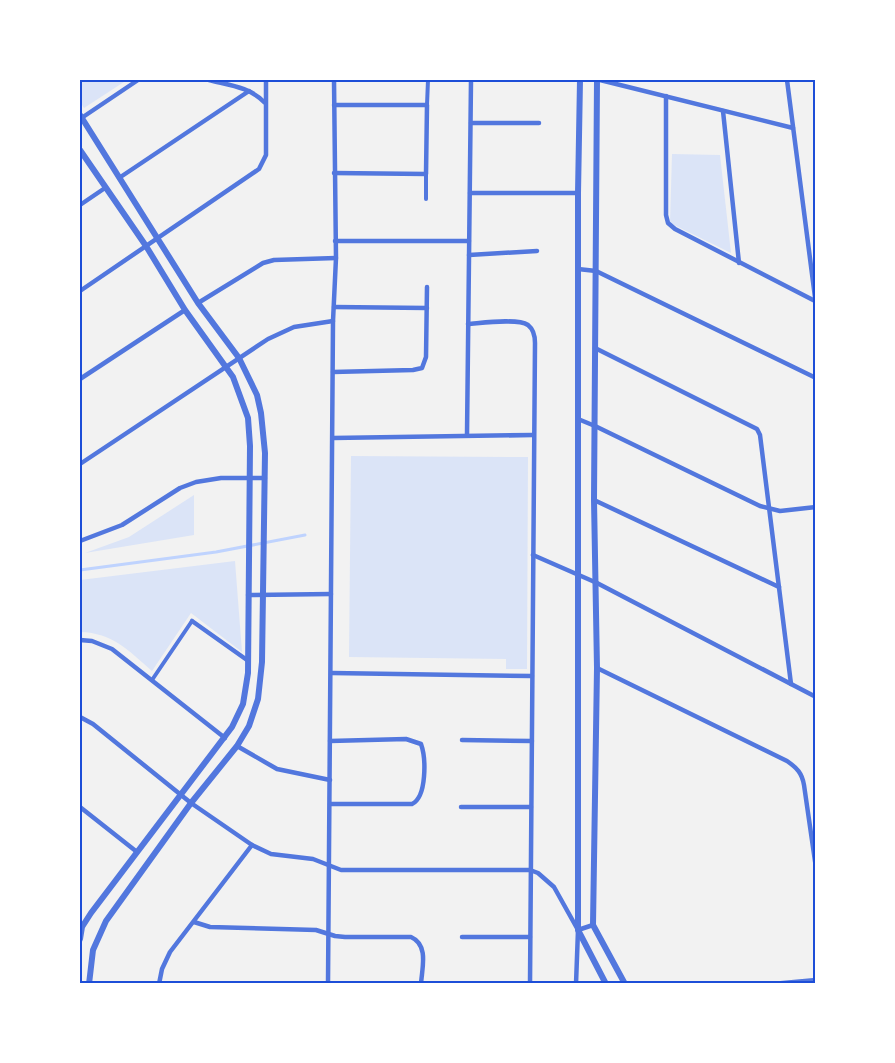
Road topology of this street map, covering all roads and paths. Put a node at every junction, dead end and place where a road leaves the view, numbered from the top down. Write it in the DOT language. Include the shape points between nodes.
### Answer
graph roads {
  1 [pos="138,80"];
  2 [pos="209,80"];
  3 [pos="266,80"];
  4 [pos="334,80"];
  5 [pos="428,80"];
  6 [pos="471,80"];
  7 [pos="580,80"];
  8 [pos="599,80"];
  9 [pos="787,80"];
  10 [pos="249,91"];
  11 [pos="666,96"];
  12 [pos="264,102"];
  13 [pos="334,105"];
  14 [pos="427,105"];
  15 [pos="723,111"];
  16 [pos="80,118"];
  17 [pos="471,123"];
  18 [pos="538,123"];
  19 [pos="793,128"];
  20 [pos="80,150"];
  21 [pos="333,173"];
  22 [pos="426,174"];
  23 [pos="119,178"];
  24 [pos="105,188"];
  25 [pos="470,193"];
  26 [pos="578,194"];
  27 [pos="426,199"];
  28 [pos="80,205"];
  29 [pos="159,238"];
  30 [pos="335,241"];
  31 [pos="468,241"];
  32 [pos="146,246"];
  33 [pos="537,251"];
  34 [pos="469,255"];
  35 [pos="336,258"];
  36 [pos="739,263"];
  37 [pos="578,270"];
  38 [pos="596,271"];
  39 [pos="427,287"];
  40 [pos="80,291"];
  41 [pos="198,303"];
  42 [pos="815,303"];
  43 [pos="334,308"];
  44 [pos="427,308"];
  45 [pos="185,310"];
  46 [pos="333,321"];
  47 [pos="468,324"];
  48 [pos="595,348"];
  49 [pos="239,358"];
  50 [pos="226,366"];
  51 [pos="333,372"];
  52 [pos="816,378"];
  53 [pos="80,379"];
  54 [pos="577,419"];
  55 [pos="596,426"];
  56 [pos="467,435"];
  57 [pos="533,435"];
  58 [pos="333,438"];
  59 [pos="80,464"];
  60 [pos="249,478"];
  61 [pos="265,478"];
  62 [pos="594,500"];
  63 [pos="816,507"];
  64 [pos="770,509"];
  65 [pos="80,541"];
  66 [pos="533,555"];
  67 [pos="577,574"];
  68 [pos="597,583"];
  69 [pos="779,588"];
  70 [pos="331,594"];
  71 [pos="248,595"];
  72 [pos="262,595"];
  73 [pos="192,621"];
  74 [pos="80,640"];
  75 [pos="247,660"];
  76 [pos="597,668"];
  77 [pos="332,673"];
  78 [pos="532,676"];
  79 [pos="152,680"];
  80 [pos="790,684"];
  81 [pos="816,697"];
  82 [pos="80,717"];
  83 [pos="225,738"];
  84 [pos="462,740"];
  85 [pos="330,741"];
  86 [pos="532,741"];
  87 [pos="237,746"];
  88 [pos="330,780"];
  89 [pos="181,795"];
  90 [pos="191,803"];
  91 [pos="330,804"];
  92 [pos="461,807"];
  93 [pos="531,807"];
  94 [pos="82,808"];
  95 [pos="80,815"];
  96 [pos="814,838"];
  97 [pos="252,845"];
  98 [pos="137,852"];
  99 [pos="329,865"];
  100 [pos="816,868"];
  101 [pos="530,870"];
  102 [pos="194,922"];
  103 [pos="592,925"];
  104 [pos="81,927"];
  105 [pos="578,930"];
  106 [pos="328,934"];
  107 [pos="462,937"];
  108 [pos="530,937"];
  109 [pos="80,939"];
  110 [pos="816,980"];
  111 [pos="89,984"];
  112 [pos="159,984"];
  113 [pos="328,984"];
  114 [pos="421,984"];
  115 [pos="530,984"];
  116 [pos="576,984"];
  117 [pos="606,984"];
  118 [pos="625,984"];
  119 [pos="772,984"];
  1 -- 16 [label="street"];
  2 -- 10 [label="street"];
  3 -- 12 [label="street"];
  4 -- 13 [label="street"];
  5 -- 14 [label="street"];
  6 -- 17 [label="street"];
  7 -- 26 [label="street"];
  8 -- 11 [label="street"];
  8 -- 38 [label="street"];
  9 -- 19 [label="street"];
  10 -- 12 [label="street"];
  10 -- 23 [label="street"];
  11 -- 15 [label="street"];
  11 -- 36 [label="street" via="668,223"];
  12 -- 29 [label="street" via="266,155 259,169"];
  13 -- 14 [label="street"];
  13 -- 21 [label="street"];
  14 -- 22 [label="street"];
  15 -- 19 [label="street"];
  15 -- 36 [label="street"];
  16 -- 23 [label="street"];
  17 -- 18 [label="street"];
  17 -- 25 [label="street"];
  19 -- 42 [label="street"];
  20 -- 24 [label="street"];
  21 -- 22 [label="street"];
  21 -- 30 [label="street"];
  22 -- 27 [label="street"];
  23 -- 29 [label="street"];
  24 -- 28 [label="street"];
  24 -- 32 [label="street"];
  25 -- 26 [label="street"];
  25 -- 31 [label="street"];
  26 -- 37 [label="street"];
  29 -- 32 [label="street"];
  29 -- 41 [label="street"];
  30 -- 31 [label="street"];
  30 -- 35 [label="street"];
  31 -- 34 [label="street"];
  32 -- 40 [label="street"];
  32 -- 45 [label="street"];
  33 -- 34 [label="street"];
  34 -- 47 [label="street"];
  35 -- 41 [label="street" via="263,263"];
  35 -- 43 [label="street"];
  36 -- 42 [label="street"];
  37 -- 38 [label="street"];
  37 -- 54 [label="street"];
  38 -- 48 [label="street"];
  38 -- 52 [label="street"];
  39 -- 44 [label="street"];
  41 -- 49 [label="street"];
  43 -- 44 [label="street"];
  43 -- 46 [label="street"];
  44 -- 51 [label="street" via="424,366 420,369"];
  45 -- 50 [label="street"];
  45 -- 53 [label="street"];
  46 -- 49 [label="street" via="281,331"];
  46 -- 51 [label="street"];
  47 -- 56 [label="street"];
  47 -- 57 [label="street" via="515,322 530,326 536,343"];
  48 -- 55 [label="street"];
  48 -- 64 [label="street" via="757,429"];
  49 -- 50 [label="street"];
  49 -- 61 [label="street" via="261,412"];
  50 -- 59 [label="street"];
  50 -- 60 [label="street" via="248,418"];
  51 -- 58 [label="street"];
  54 -- 55 [label="street"];
  54 -- 67 [label="street"];
  55 -- 62 [label="street"];
  55 -- 64 [label="street"];
  56 -- 57 [label="street"];
  56 -- 58 [label="street"];
  57 -- 66 [label="street"];
  58 -- 70 [label="street"];
  60 -- 61 [label="street"];
  60 -- 65 [label="street" via="196,482 122,525"];
  60 -- 71 [label="street"];
  61 -- 72 [label="street"];
  62 -- 68 [label="street"];
  62 -- 69 [label="street"];
  63 -- 64 [label="street"];
  64 -- 69 [label="street"];
  66 -- 67 [label="street"];
  66 -- 78 [label="street"];
  67 -- 68 [label="street"];
  67 -- 105 [label="street"];
  68 -- 76 [label="street"];
  68 -- 80 [label="street"];
  69 -- 80 [label="street"];
  70 -- 72 [label="street"];
  70 -- 77 [label="street"];
  71 -- 72 [label="street"];
  71 -- 75 [label="street"];
  72 -- 87 [label="street" via="261,682 254,714"];
  73 -- 75 [label="street"];
  73 -- 79 [label="street"];
  74 -- 79 [label="street" via="112,649"];
  75 -- 83 [label="street" via="243,704"];
  76 -- 96 [label="street" via="797,767"];
  76 -- 103 [label="street"];
  77 -- 78 [label="street"];
  77 -- 85 [label="street"];
  78 -- 86 [label="street"];
  79 -- 83 [label="street"];
  80 -- 81 [label="street"];
  82 -- 89 [label="street"];
  83 -- 89 [label="street"];
  84 -- 86 [label="street"];
  85 -- 88 [label="street"];
  85 -- 91 [label="street" via="406,739 421,744 423,753 423,789 412,804"];
  86 -- 93 [label="street"];
  87 -- 88 [label="street" via="277,769"];
  87 -- 90 [label="street"];
  88 -- 91 [label="street"];
  89 -- 90 [label="street"];
  89 -- 98 [label="street"];
  90 -- 97 [label="street"];
  90 -- 111 [label="street" via="99,932"];
  91 -- 99 [label="street"];
  92 -- 93 [label="street"];
  93 -- 101 [label="street"];
  94 -- 95 [label="street"];
  94 -- 98 [label="street"];
  96 -- 100 [label="street"];
  97 -- 99 [label="street" via="271,854"];
  97 -- 102 [label="street"];
  98 -- 104 [label="street"];
  99 -- 101 [label="street" via="341,870"];
  99 -- 106 [label="street"];
  101 -- 105 [label="street" via="554,887"];
  101 -- 108 [label="street"];
  102 -- 106 [label="street" via="210,927 316,930"];
  102 -- 112 [label="street" via="170,952"];
  103 -- 105 [label="street"];
  103 -- 118 [label="street"];
  104 -- 109 [label="street"];
  105 -- 116 [label="street"];
  105 -- 117 [label="street"];
  106 -- 113 [label="street"];
  106 -- 114 [label="street" via="416,938 423,953"];
  107 -- 108 [label="street"];
  108 -- 115 [label="street"];
  110 -- 119 [label="street"];
}
